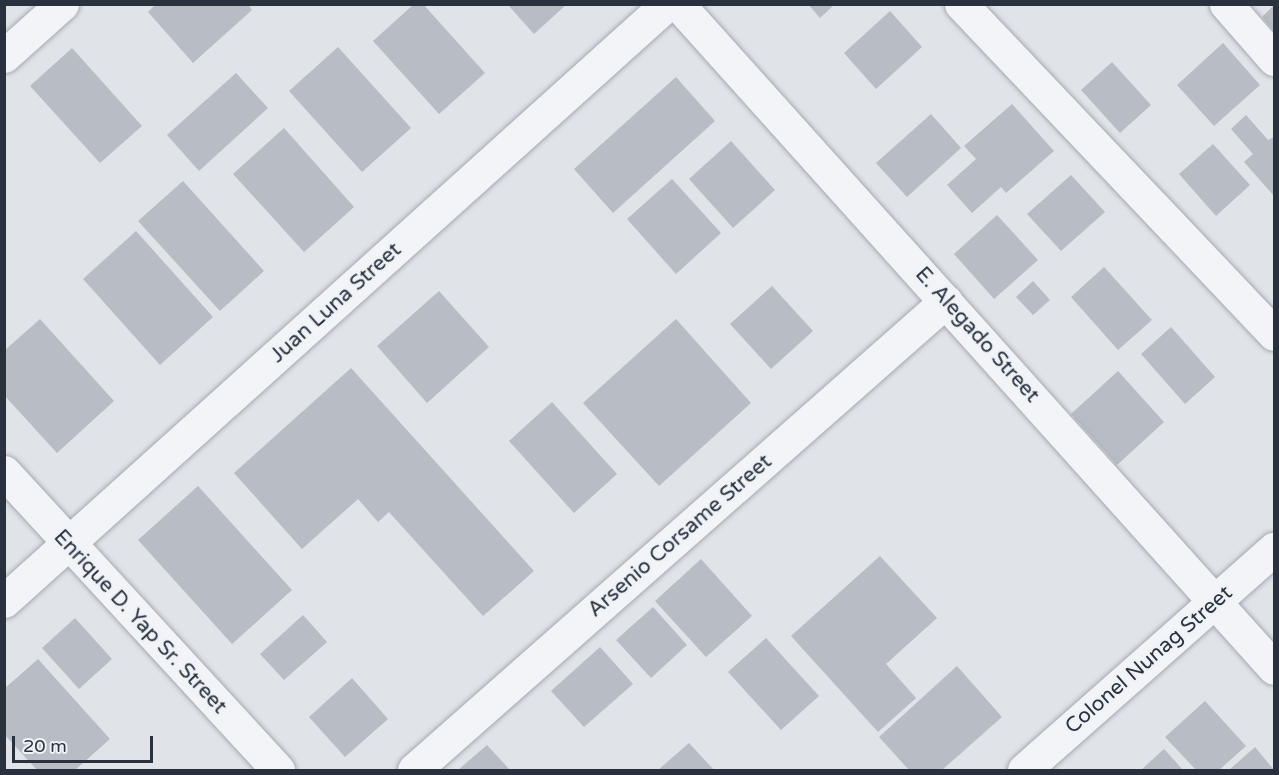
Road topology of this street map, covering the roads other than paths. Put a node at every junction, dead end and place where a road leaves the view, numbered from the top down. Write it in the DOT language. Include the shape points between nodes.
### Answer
graph roads {
  1 [pos="62,4"];
  2 [pos="667,4"];
  3 [pos="678,4"];
  4 [pos="961,4"];
  5 [pos="1226,4"];
  6 [pos="4,56"];
  7 [pos="1275,59"];
  8 [pos="946,301"];
  9 [pos="1275,334"];
  10 [pos="4,472"];
  11 [pos="67,545"];
  12 [pos="1275,549"];
  13 [pos="4,602"];
  14 [pos="1215,602"];
  15 [pos="1275,668"];
  16 [pos="278,771"];
  17 [pos="414,771"];
  18 [pos="1024,771"];
  1 -- 6 [label="street"];
  2 -- 11 [label="street, Juan Luna Street"];
  3 -- 8 [label="street, E. Alegado Street"];
  4 -- 9 [label="street"];
  5 -- 7 [label="street"];
  8 -- 14 [label="street, E. Alegado Street"];
  8 -- 17 [label="street, Arsenio Corsame Street"];
  10 -- 11 [label="street, Enrique D. Yap Sr. Street"];
  11 -- 13 [label="street, Juan Luna Street"];
  11 -- 16 [label="street, Enrique D. Yap Sr. Street"];
  12 -- 14 [label="street, Colonel Nunag Street"];
  14 -- 15 [label="street, E. Alegado Street"];
  14 -- 18 [label="street, Colonel Nunag Street"];
}
